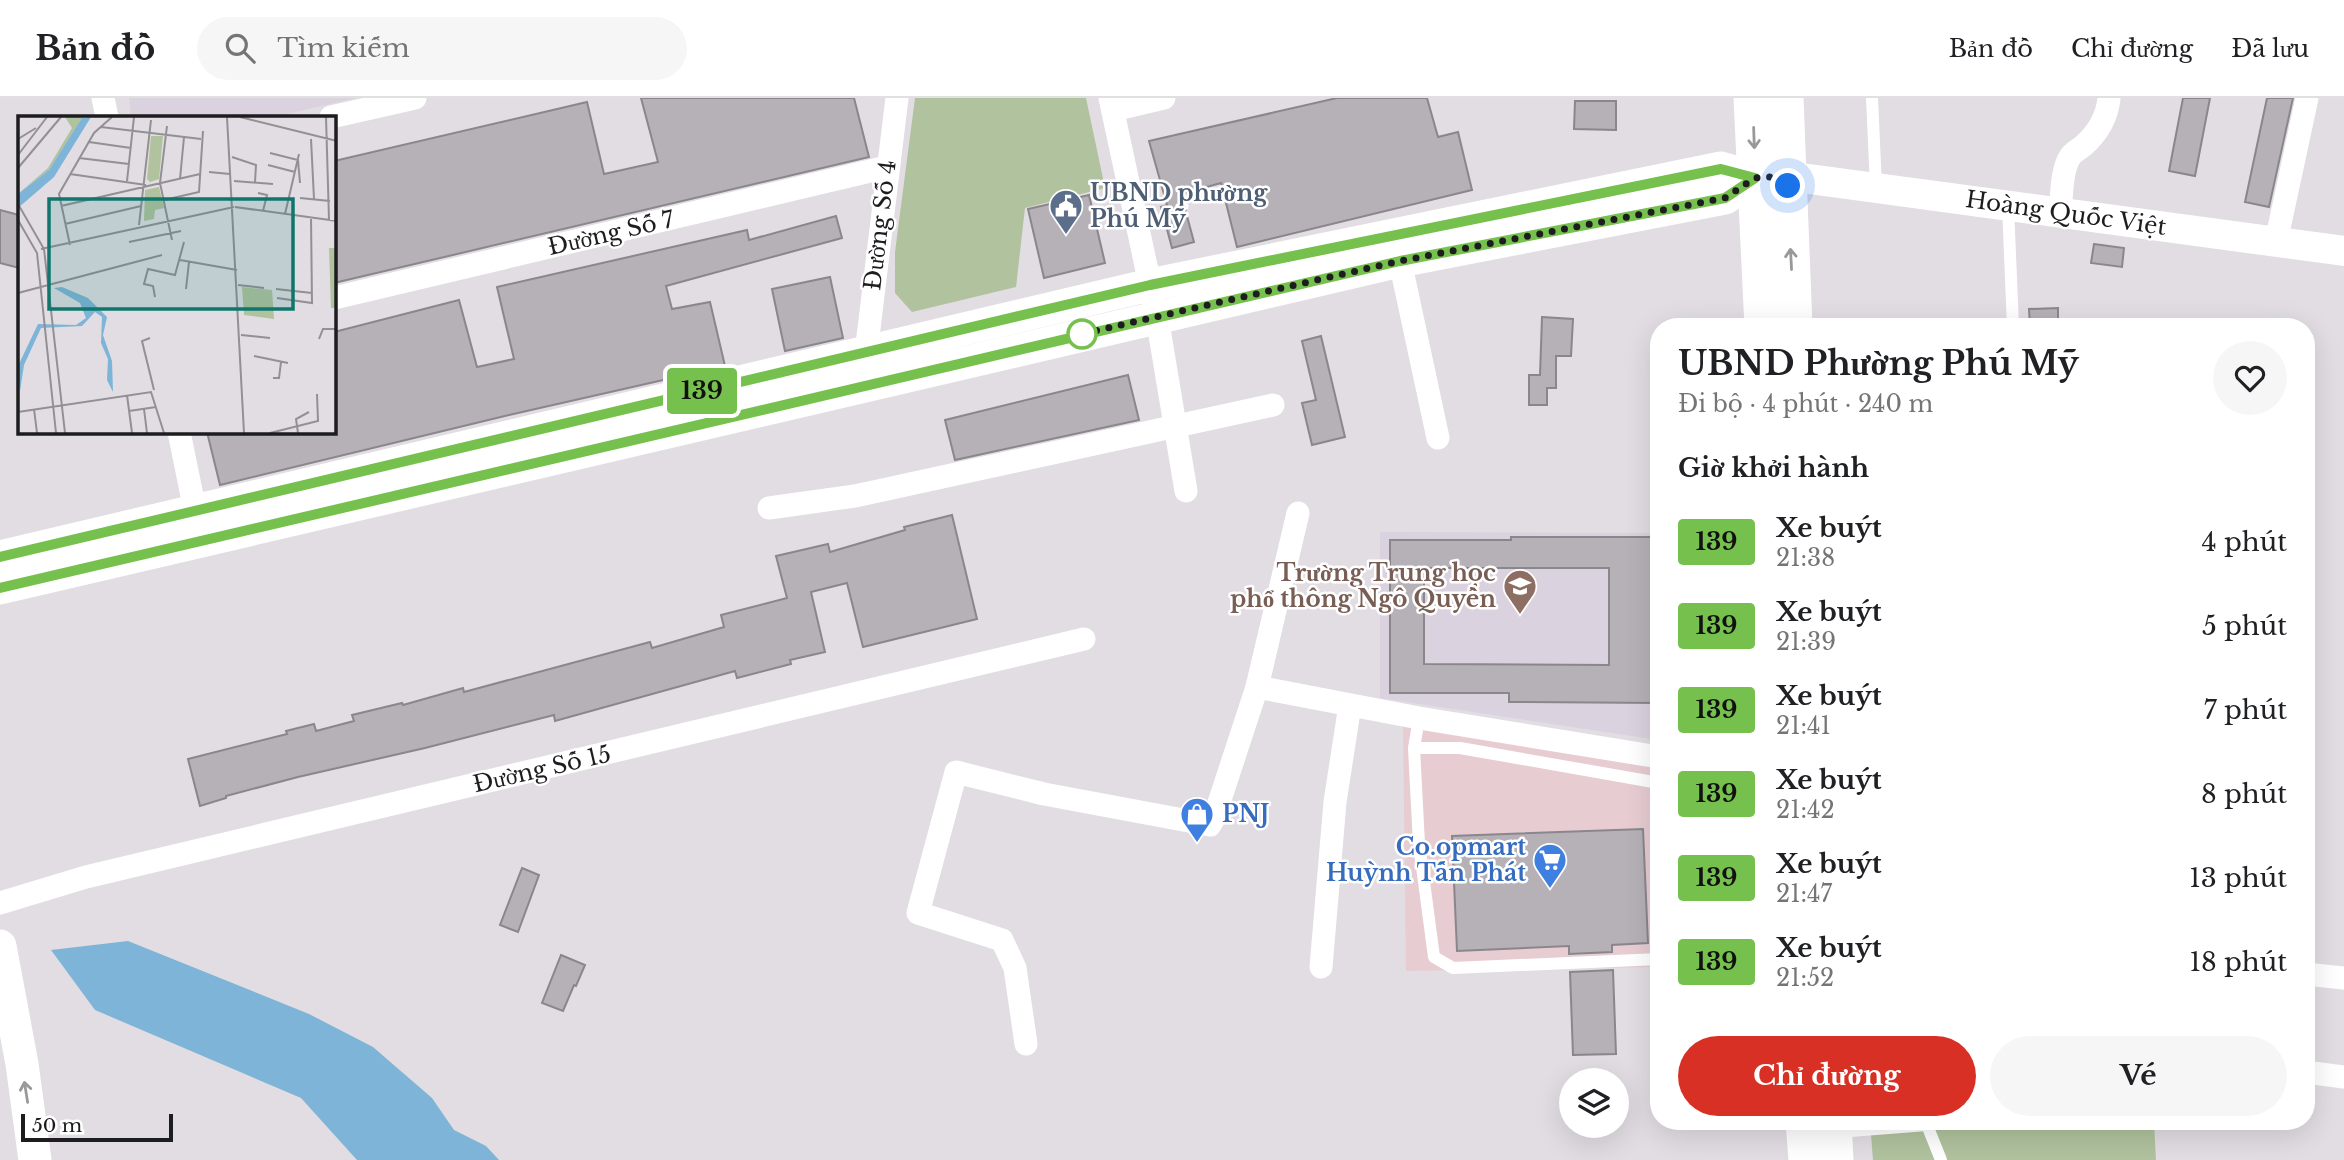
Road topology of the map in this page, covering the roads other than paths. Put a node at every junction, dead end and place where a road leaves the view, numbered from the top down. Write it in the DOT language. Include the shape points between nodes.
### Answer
graph roads {
  1 [pos="103,98"];
  2 [pos="415,98"];
  3 [pos="897,98"];
  4 [pos="1164,98"];
  5 [pos="1752,98"];
  6 [pos="1785,98"];
  7 [pos="1872,98"];
  8 [pos="2109,98"];
  9 [pos="2307,98"];
  10 [pos="1111,104"];
  11 [pos="107,116"];
  12 [pos="335,116"];
  13 [pos="887,167"];
  14 [pos="1771,177"];
  15 [pos="1876,188"];
  16 [pos="2008,205"];
  17 [pos="2060,212"];
  18 [pos="2276,242"];
  19 [pos="2344,251"];
  20 [pos="1400,261"];
  21 [pos="1150,285"];
  22 [pos="336,298"];
  23 [pos="1157,317"];
  24 [pos="1763,318"];
  25 [pos="1793,318"];
  26 [pos="2013,318"];
  27 [pos="866,353"];
  28 [pos="1273,405"];
  29 [pos="1176,425"];
  30 [pos="179,434"];
  31 [pos="1438,438"];
  32 [pos="1186,491"];
  33 [pos="769,508"];
  34 [pos="1298,513"];
  35 [pos="198,525"];
  36 [pos="0,557"];
  37 [pos="0,588"];
  38 [pos="1084,639"];
  39 [pos="1257,687"];
  40 [pos="1350,705"];
  41 [pos="1419,718"];
  42 [pos="1415,748"];
  43 [pos="1650,756"];
  44 [pos="1650,781"];
  45 [pos="0,903"];
  46 [pos="0,946"];
  47 [pos="1650,960"];
  48 [pos="1321,967"];
  49 [pos="2315,975"];
  50 [pos="2344,978"];
  51 [pos="1026,1044"];
  52 [pos="2315,1073"];
  53 [pos="2344,1077"];
  54 [pos="1864,1130"];
  55 [pos="1932,1130"];
  56 [pos="1827,1134"];
  57 [pos="35,1160"];
  58 [pos="1807,1160"];
  59 [pos="1941,1160"];
  1 -- 11 [label="street"];
  2 -- 12 [label="street"];
  3 -- 13 [label="street, Đường Số 4"];
  4 -- 10 [label="street"];
  5 -- 14 [label="main road, one-way"];
  6 -- 14 [label="main road"];
  7 -- 15 [label="lane"];
  8 -- 17 [label="street" via="2100,128 2067,163"];
  9 -- 18 [label="street"];
  10 -- 21 [label="street"];
  13 -- 22 [label="street, Đường Số 7"];
  13 -- 27 [label="street, Đường Số 4"];
  14 -- 15 [label="street, Hoàng Quốc Việt"];
  14 -- 20 [label="main road, Hoàng Quốc Việt" via="1725,198"];
  14 -- 21 [label="main road, Hoàng Quốc Việt" via="1721,169"];
  14 -- 24 [label="main road"];
  25 -- 14 [label="main road, one-way"];
  15 -- 16 [label="street, Hoàng Quốc Việt"];
  16 -- 17 [label="street, Hoàng Quốc Việt"];
  16 -- 26 [label="lane"];
  17 -- 18 [label="street, Hoàng Quốc Việt"];
  18 -- 19 [label="street, Hoàng Quốc Việt"];
  20 -- 23 [label="main road, Hoàng Quốc Việt"];
  20 -- 31 [label="street"];
  21 -- 23 [label="street"];
  21 -- 27 [label="main road, Hoàng Quốc Việt"];
  23 -- 29 [label="street"];
  23 -- 35 [label="main road, Hoàng Quốc Việt"];
  27 -- 35 [label="main road, Hoàng Quốc Việt"];
  28 -- 29 [label="street"];
  29 -- 32 [label="street"];
  29 -- 33 [label="street" via="855,496"];
  30 -- 35 [label="street"];
  34 -- 39 [label="street"];
  35 -- 36 [label="main road, Hoàng Quốc Việt"];
  35 -- 37 [label="main road, Hoàng Quốc Việt"];
  38 -- 45 [label="street, Đường Số 15" via="86,877"];
  39 -- 40 [label="street"];
  39 -- 51 [label="street" via="1210,824 1044,794 956,772 918,913 1002,940 1015,968"];
  40 -- 41 [label="street"];
  40 -- 48 [label="street" via="1335,802"];
  41 -- 42 [label="lane"];
  41 -- 43 [label="street"];
  42 -- 44 [label="lane" via="1460,748"];
  42 -- 47 [label="lane" via="1419,845 1434,957 1453,968"];
  57 -- 46 [label="main road, one-way"];
  49 -- 50 [label="street"];
  52 -- 53 [label="street"];
  54 -- 56 [label="lane"];
  55 -- 59 [label="lane"];
  56 -- 58 [label="main road"];
}
